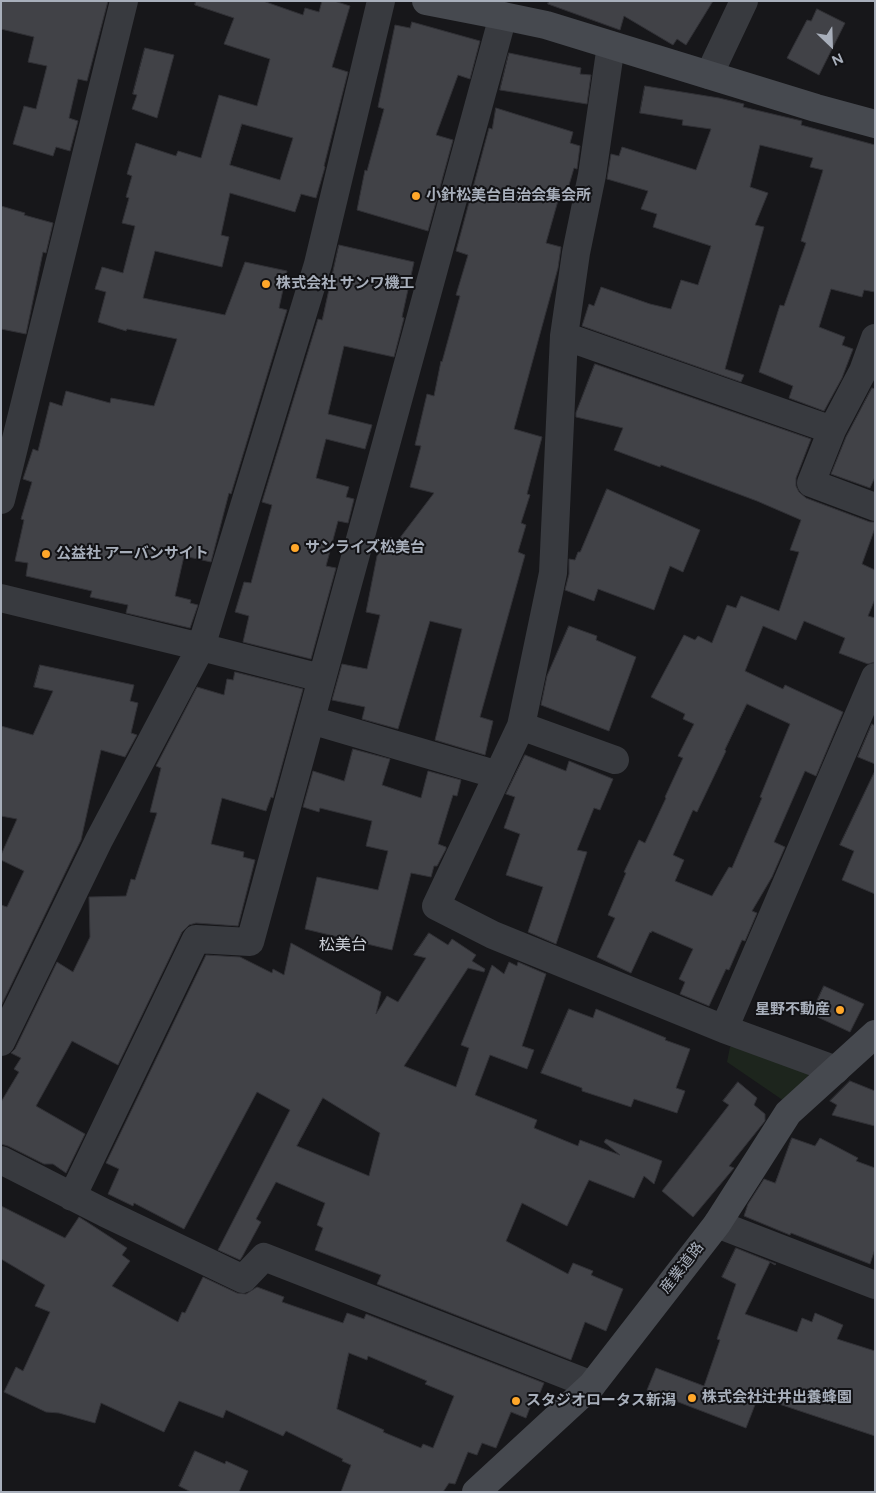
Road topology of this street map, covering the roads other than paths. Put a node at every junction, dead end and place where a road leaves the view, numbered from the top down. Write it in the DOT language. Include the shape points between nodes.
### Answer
graph roads {
  1 [pos="124,1"];
  2 [pos="381,1"];
  3 [pos="426,1"];
  4 [pos="744,1"];
  5 [pos="504,16"];
  6 [pos="611,45"];
  7 [pos="709,75"];
  8 [pos="875,124"];
  9 [pos="564,336"];
  10 [pos="875,338"];
  11 [pos="832,430"];
  12 [pos="1,500"];
  13 [pos="875,507"];
  14 [pos="1,598"];
  15 [pos="201,647"];
  16 [pos="875,677"];
  17 [pos="321,678"];
  18 [pos="311,720"];
  19 [pos="521,726"];
  20 [pos="615,760"];
  21 [pos="498,776"];
  22 [pos="724,1029"];
  23 [pos="875,1034"];
  24 [pos="1,1042"];
  25 [pos="836,1070"];
  26 [pos="1,1160"];
  27 [pos="72,1197"];
  28 [pos="717,1224"];
  29 [pos="875,1285"];
  30 [pos="592,1385"];
  31 [pos="476,1492"];
  1 -- 12 [label="street"];
  2 -- 15 [label="street" via="318,264"];
  3 -- 5 [label="street"];
  4 -- 7 [label="street"];
  5 -- 6 [label="street"];
  5 -- 17 [label="street"];
  6 -- 7 [label="street"];
  6 -- 9 [label="street"];
  7 -- 8 [label="street"];
  9 -- 11 [label="street"];
  9 -- 19 [label="street" via="553,573"];
  10 -- 11 [label="street" via="863,371"];
  11 -- 13 [label="street" via="811,483"];
  14 -- 15 [label="street"];
  15 -- 17 [label="street"];
  15 -- 24 [label="street" via="99,840"];
  16 -- 22 [label="street"];
  17 -- 18 [label="street"];
  18 -- 21 [label="street"];
  18 -- 27 [label="street" via="250,942 196,939"];
  19 -- 20 [label="street"];
  19 -- 21 [label="street"];
  21 -- 22 [label="street" via="436,906 493,935"];
  22 -- 25 [label="street"];
  23 -- 25 [label="street, 産業道路"];
  25 -- 28 [label="street, 産業道路" via="788,1113"];
  26 -- 27 [label="street"];
  27 -- 30 [label="street" via="243,1279 264,1257"];
  28 -- 29 [label="street"];
  28 -- 30 [label="street, 産業道路"];
  30 -- 31 [label="street, 産業道路"];
}
